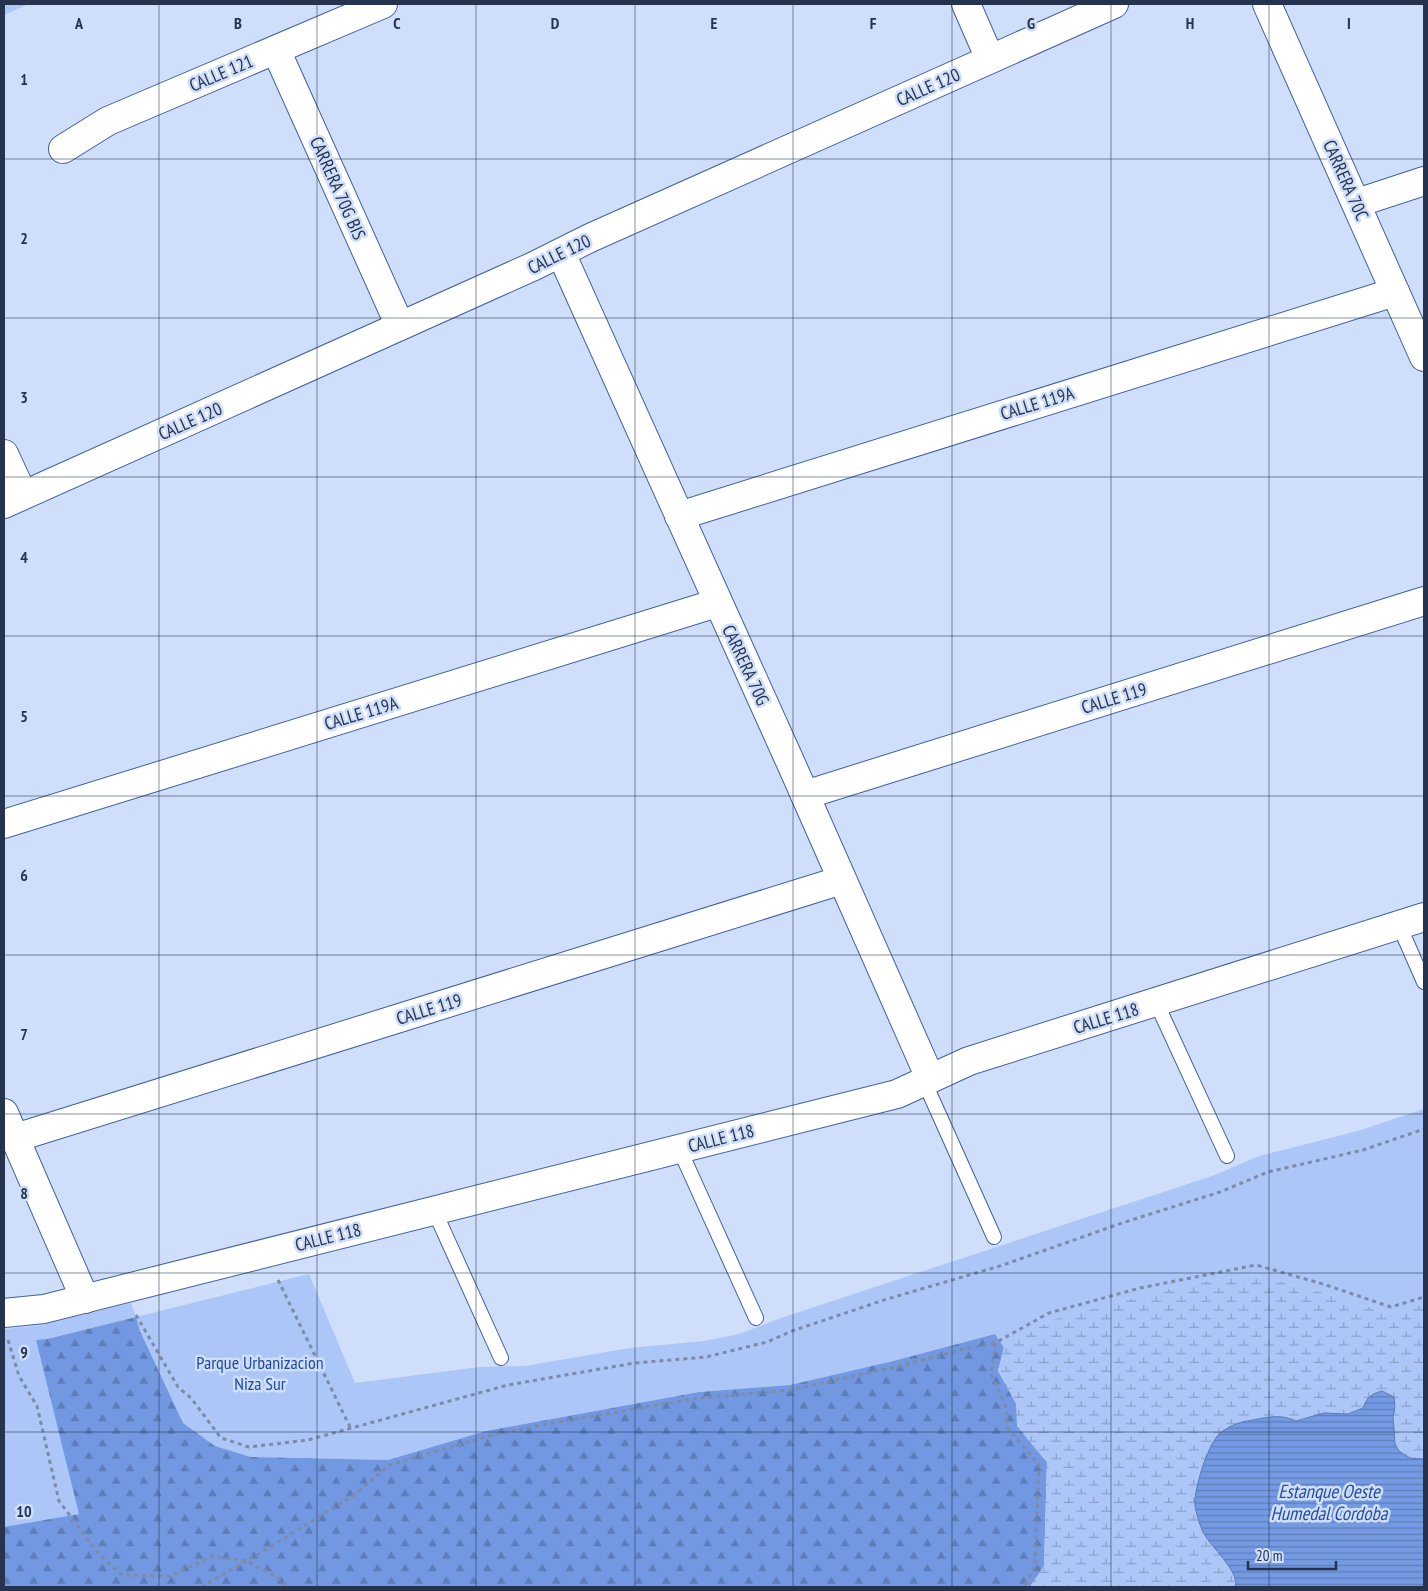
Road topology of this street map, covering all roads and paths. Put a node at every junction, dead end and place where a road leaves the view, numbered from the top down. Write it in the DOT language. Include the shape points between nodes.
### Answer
graph roads {
  1 [pos="383,4"];
  2 [pos="966,4"];
  3 [pos="1114,4"];
  4 [pos="1267,4"];
  5 [pos="276,50"];
  6 [pos="990,59"];
  7 [pos="63,149"];
  8 [pos="1424,181"];
  9 [pos="1357,203"];
  10 [pos="561,253"];
  11 [pos="1395,292"];
  12 [pos="400,326"];
  13 [pos="1424,357"];
  14 [pos="4,454"];
  15 [pos="13,500"];
  16 [pos="680,516"];
  17 [pos="1424,601"];
  18 [pos="718,603"];
  19 [pos="804,795"];
  20 [pos="4,824"];
  21 [pos="842,880"];
  22 [pos="1412,921"];
  23 [pos="1424,982"];
  24 [pos="1156,1002"];
  25 [pos="927,1080"];
  26 [pos="4,1113"];
  27 [pos="15,1138"];
  28 [pos="679,1148"];
  29 [pos="1227,1156"];
  30 [pos="434,1210"];
  31 [pos="994,1237"];
  32 [pos="264,1253"];
  33 [pos="1424,1297"];
  34 [pos="85,1298"];
  35 [pos="756,1318"];
  36 [pos="5,1325"];
  37 [pos="995,1343"];
  38 [pos="501,1358"];
  39 [pos="350,1428"];
  40 [pos="247,1561"];
  41 [pos="201,1587"];
  42 [pos="288,1587"];
  43 [pos="1024,1587"];
  1 -- 5 [label="street, CALLE 121"];
  2 -- 6 [label="street"];
  3 -- 6 [label="street, CALLE 120"];
  4 -- 9 [label="street, CARRERA 70C"];
  5 -- 7 [label="street, CALLE 121" via="108,121"];
  5 -- 12 [label="street, CARRERA 70G BIS"];
  6 -- 10 [label="street, CALLE 120"];
  8 -- 9 [label="street"];
  9 -- 11 [label="street, CARRERA 70C"];
  10 -- 12 [label="street, CALLE 120"];
  10 -- 16 [label="street, CARRERA 70G"];
  11 -- 13 [label="street, CARRERA 70C"];
  11 -- 16 [label="street, CALLE 119A"];
  12 -- 15 [label="street, CALLE 120"];
  14 -- 15 [label="street"];
  16 -- 18 [label="street, CARRERA 70G"];
  17 -- 19 [label="street, CALLE 119"];
  18 -- 19 [label="street, CARRERA 70G"];
  18 -- 20 [label="street, CALLE 119A"];
  19 -- 21 [label="street, CARRERA 70G"];
  21 -- 25 [label="street, CARRERA 70G"];
  21 -- 27 [label="street, CALLE 119"];
  22 -- 23 [label="lane"];
  22 -- 24 [label="street, CALLE 118"];
  24 -- 25 [label="street, CALLE 118" via="969,1061"];
  24 -- 29 [label="lane"];
  25 -- 28 [label="street, CALLE 118" via="897,1094"];
  25 -- 31 [label="lane"];
  26 -- 27 [label="street"];
  27 -- 34 [label="street"];
  28 -- 30 [label="street, CALLE 118"];
  28 -- 35 [label="lane"];
  30 -- 32 [label="street, CALLE 118"];
  30 -- 38 [label="lane"];
  32 -- 34 [label="street, CALLE 118"];
  32 -- 39 [label="path"];
  33 -- 37 [label="path" via="1391,1307 1256,1265 1140,1288 1049,1313"];
  34 -- 36 [label="street, CALLE 118" via="44,1309"];
  36 -- 40 [label="path" via="19,1376 36,1406 59,1501 98,1554 122,1575 171,1576 213,1556"];
  37 -- 40 [label="path" via="790,1390 699,1398 488,1436 389,1465 356,1494"];
  37 -- 43 [label="path" via="990,1374 1007,1409 1007,1428 1039,1465 1035,1566"];
  40 -- 41 [label="path"];
  40 -- 42 [label="path"];
}
